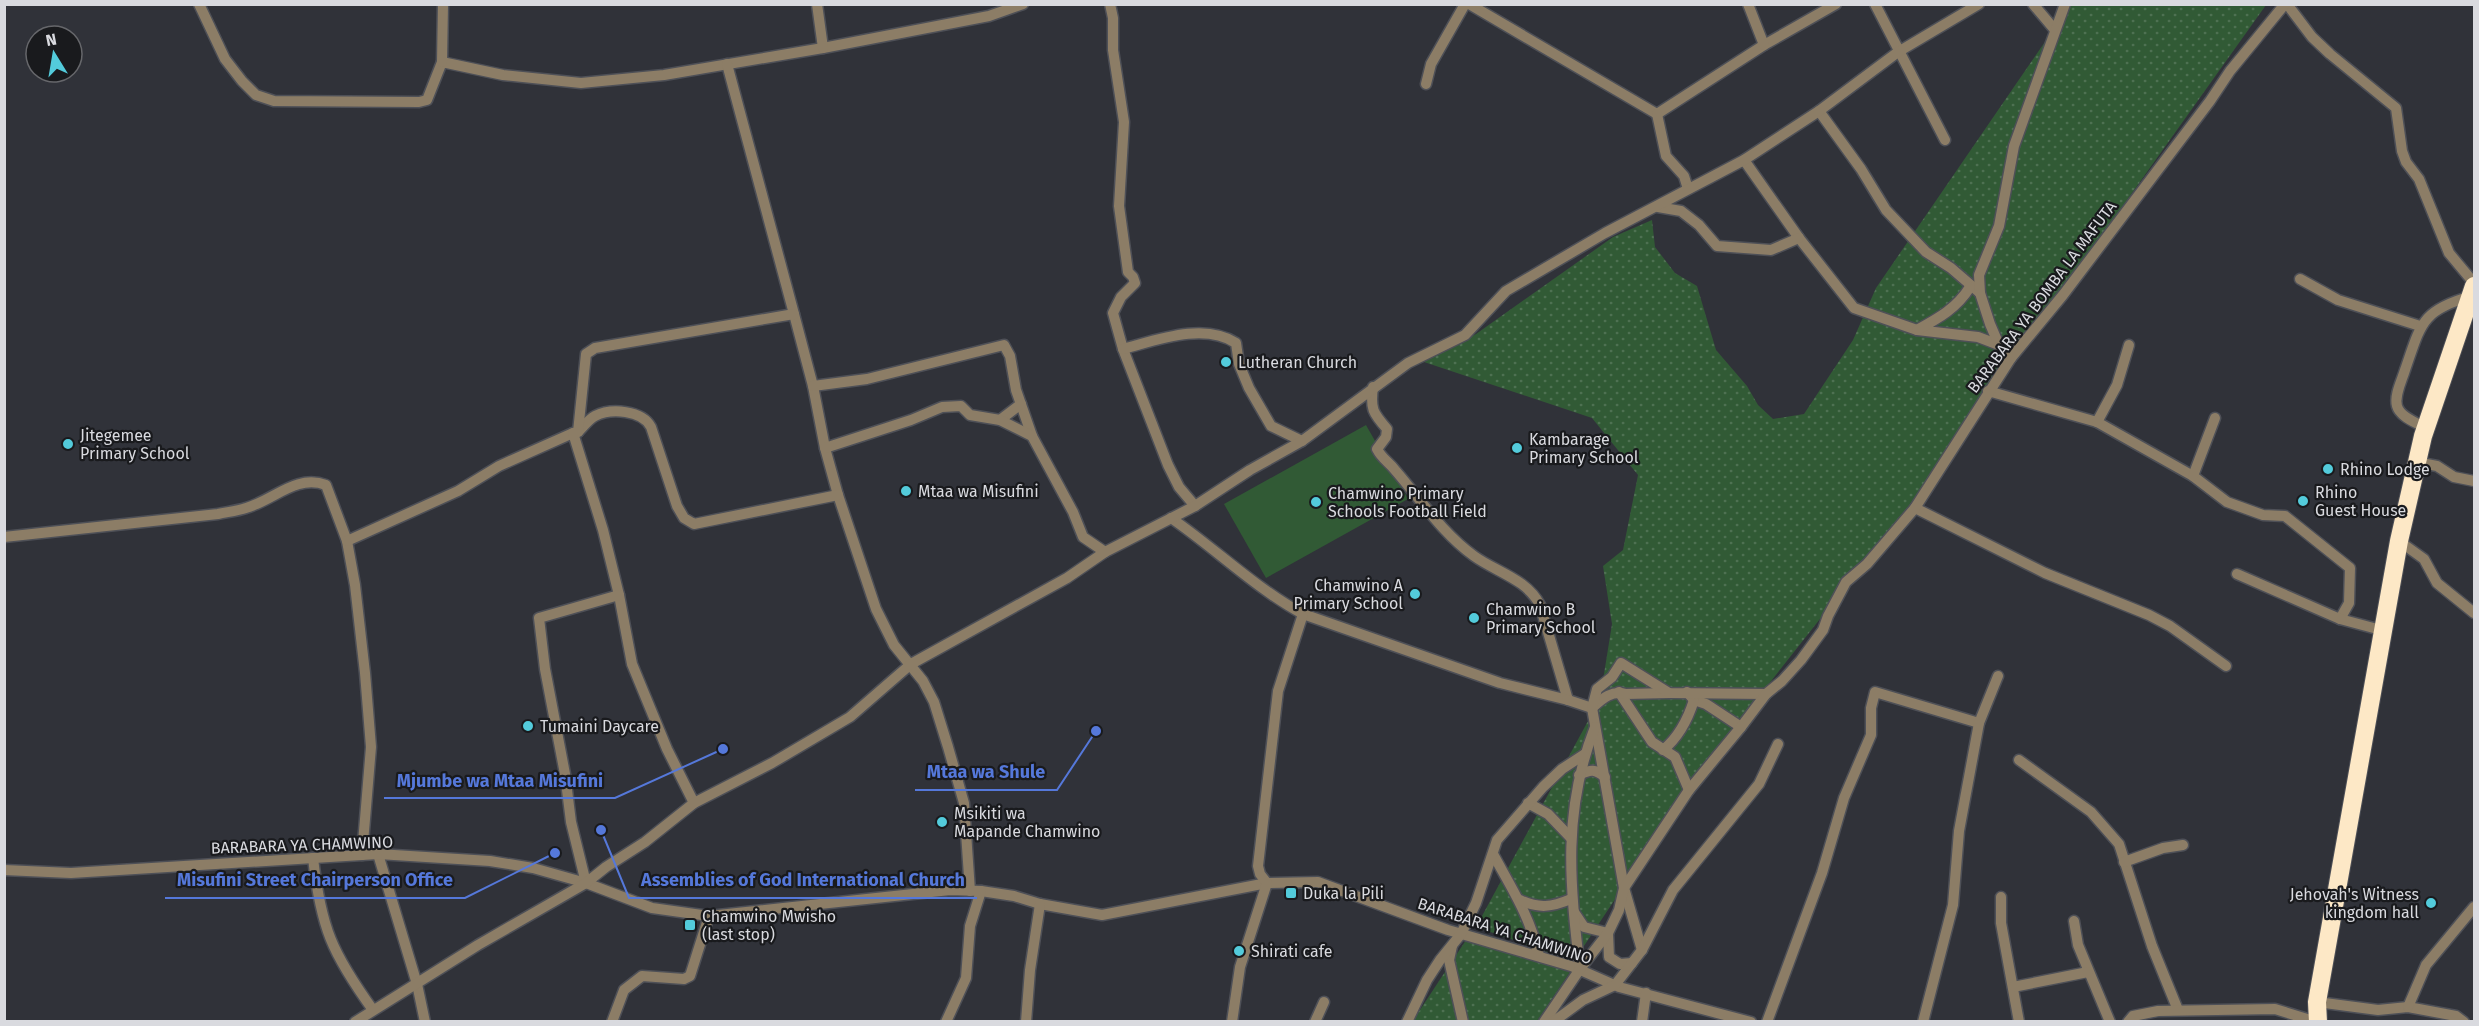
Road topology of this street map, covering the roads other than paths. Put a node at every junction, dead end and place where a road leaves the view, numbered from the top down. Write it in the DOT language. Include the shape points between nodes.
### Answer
graph roads {
  1 [pos="199,4"];
  2 [pos="443,4"];
  3 [pos="817,4"];
  4 [pos="1023,4"];
  5 [pos="1110,4"];
  6 [pos="1467,4"];
  7 [pos="1748,4"];
  8 [pos="1836,4"];
  9 [pos="1875,4"];
  10 [pos="1979,4"];
  11 [pos="2033,4"];
  12 [pos="2065,4"];
  13 [pos="2286,4"];
  14 [pos="2055,30"];
  15 [pos="1764,45"];
  16 [pos="823,48"];
  17 [pos="1898,52"];
  18 [pos="442,62"];
  19 [pos="727,64"];
  20 [pos="1426,84"];
  21 [pos="1819,111"];
  22 [pos="1657,114"];
  23 [pos="1945,140"];
  24 [pos="1744,160"];
  25 [pos="1688,189"];
  26 [pos="1658,207"];
  27 [pos="1799,238"];
  28 [pos="2300,279"];
  29 [pos="1970,286"];
  30 [pos="2474,288"];
  31 [pos="1980,293"];
  32 [pos="794,314"];
  33 [pos="2420,326"];
  34 [pos="1917,330"];
  35 [pos="2000,345"];
  36 [pos="2129,345"];
  37 [pos="1123,349"];
  38 [pos="2011,358"];
  39 [pos="813,386"];
  40 [pos="1373,387"];
  41 [pos="1988,391"];
  42 [pos="1021,404"];
  43 [pos="2215,418"];
  44 [pos="1000,420"];
  45 [pos="2097,422"];
  46 [pos="2426,428"];
  47 [pos="575,432"];
  48 [pos="1032,436"];
  49 [pos="1302,441"];
  50 [pos="825,448"];
  51 [pos="2416,462"];
  52 [pos="2193,476"];
  53 [pos="2475,481"];
  54 [pos="838,495"];
  55 [pos="1196,506"];
  56 [pos="1916,508"];
  57 [pos="1171,518"];
  58 [pos="4,537"];
  59 [pos="346,541"];
  60 [pos="2399,541"];
  61 [pos="1105,552"];
  62 [pos="2237,574"];
  63 [pos="619,595"];
  64 [pos="2475,613"];
  65 [pos="1303,614"];
  66 [pos="2340,619"];
  67 [pos="2381,630"];
  68 [pos="911,664"];
  69 [pos="2226,666"];
  70 [pos="1998,676"];
  71 [pos="1619,692"];
  72 [pos="1669,693"];
  73 [pos="1766,694"];
  74 [pos="1691,696"];
  75 [pos="1568,699"];
  76 [pos="1592,708"];
  77 [pos="1979,723"];
  78 [pos="1596,725"];
  79 [pos="1741,727"];
  80 [pos="1778,744"];
  81 [pos="1663,750"];
  82 [pos="1585,754"];
  83 [pos="2019,760"];
  84 [pos="1579,775"];
  85 [pos="1605,777"];
  86 [pos="1689,790"];
  87 [pos="694,803"];
  88 [pos="1528,803"];
  89 [pos="1571,838"];
  90 [pos="2183,845"];
  91 [pos="378,854"];
  92 [pos="1493,854"];
  93 [pos="362,855"];
  94 [pos="313,858"];
  95 [pos="2124,862"];
  96 [pos="4,870"];
  97 [pos="586,883"];
  98 [pos="1267,883"];
  99 [pos="1624,888"];
  100 [pos="976,891"];
  101 [pos="2001,897"];
  102 [pos="1520,900"];
  103 [pos="1041,904"];
  104 [pos="1572,904"];
  105 [pos="2475,907"];
  106 [pos="709,916"];
  107 [pos="2074,921"];
  108 [pos="1608,933"];
  109 [pos="1461,934"];
  110 [pos="1452,946"];
  111 [pos="1642,950"];
  112 [pos="1539,956"];
  113 [pos="1632,963"];
  114 [pos="1580,969"];
  115 [pos="2088,972"];
  116 [pos="417,984"];
  117 [pos="1615,985"];
  118 [pos="2013,987"];
  119 [pos="1646,993"];
  120 [pos="1324,1002"];
  121 [pos="2317,1002"];
  122 [pos="2408,1007"];
  123 [pos="373,1010"];
  124 [pos="2178,1010"];
  125 [pos="355,1022"];
  126 [pos="425,1022"];
  127 [pos="612,1022"];
  128 [pos="946,1022"];
  129 [pos="1026,1022"];
  130 [pos="1232,1022"];
  131 [pos="1315,1022"];
  132 [pos="1407,1022"];
  133 [pos="1464,1022"];
  134 [pos="1544,1022"];
  135 [pos="1553,1022"];
  136 [pos="1642,1022"];
  137 [pos="1751,1022"];
  138 [pos="1767,1022"];
  139 [pos="1923,1022"];
  140 [pos="2019,1022"];
  141 [pos="2110,1022"];
  142 [pos="2127,1022"];
  143 [pos="2318,1022"];
  144 [pos="2464,1022"];
  1 -- 18 [label="street" via="225,59 242,81 256,95 274,101 428,100"];
  2 -- 18 [label="street"];
  3 -- 16 [label="street"];
  4 -- 16 [label="street" via="989,16"];
  5 -- 37 [label="street" via="1124,122 1119,206 1128,272 1135,283 1121,297 1113,313"];
  6 -- 20 [label="street" via="1431,64"];
  6 -- 22 [label="street"];
  7 -- 15 [label="street"];
  8 -- 15 [label="street"];
  9 -- 17 [label="street"];
  10 -- 17 [label="street"];
  11 -- 14 [label="street"];
  12 -- 14 [label="street"];
  13 -- 30 [label="street" via="2312,37 2396,108 2406,162 2419,179 2448,253"];
  13 -- 38 [label="street, BARABARA YA BOMBA LA MAFUTA" via="2230,71 2070,286"];
  14 -- 31 [label="street" via="2014,146 1999,226 1980,275"];
  15 -- 22 [label="street"];
  16 -- 19 [label="street"];
  17 -- 21 [label="street"];
  17 -- 23 [label="street"];
  18 -- 19 [label="street" via="503,75 580,83"];
  19 -- 32 [label="street"];
  21 -- 24 [label="street"];
  21 -- 29 [label="street" via="1886,210 1926,252 1952,268"];
  22 -- 25 [label="street" via="1666,156 1684,176"];
  24 -- 25 [label="street"];
  24 -- 27 [label="street"];
  25 -- 26 [label="street"];
  26 -- 27 [label="street" via="1682,211 1717,246 1771,250"];
  26 -- 40 [label="street" via="1506,291 1465,335 1408,363"];
  27 -- 34 [label="street" via="1854,308"];
  28 -- 33 [label="street" via="2338,300"];
  29 -- 31 [label="street"];
  29 -- 34 [label="street" via="1960,303"];
  30 -- 33 [label="street" via="2433,312"];
  30 -- 46 [label="highway"];
  31 -- 35 [label="street"];
  32 -- 39 [label="street"];
  32 -- 47 [label="street" via="589,350"];
  33 -- 46 [label="street" via="2397,406 2404,416"];
  34 -- 35 [label="street" via="1978,337"];
  35 -- 38 [label="street"];
  36 -- 45 [label="street" via="2117,385"];
  37 -- 49 [label="street" via="1167,337 1200,333 1225,336 1236,343 1249,388 1271,426"];
  37 -- 55 [label="street" via="1168,465 1179,487"];
  38 -- 41 [label="street, BARABARA YA BOMBA LA MAFUTA"];
  39 -- 42 [label="street" via="867,379 1004,345"];
  39 -- 50 [label="street"];
  40 -- 49 [label="street"];
  40 -- 75 [label="street" via="1373,412 1387,429 1377,450 1440,527 1474,556 1534,593"];
  41 -- 45 [label="street"];
  41 -- 56 [label="street, BARABARA YA BOMBA LA MAFUTA"];
  42 -- 44 [label="street"];
  42 -- 48 [label="street"];
  43 -- 52 [label="street"];
  44 -- 48 [label="street"];
  44 -- 50 [label="street" via="970,415 961,406 942,407"];
  45 -- 52 [label="street"];
  46 -- 51 [label="highway"];
  47 -- 54 [label="street" via="595,416 616,412 633,413 645,419 676,506 694,524"];
  47 -- 59 [label="street" via="499,466 458,492"];
  47 -- 63 [label="street"];
  48 -- 61 [label="street" via="1083,537"];
  49 -- 55 [label="street"];
  50 -- 54 [label="street"];
  51 -- 53 [label="street"];
  51 -- 60 [label="highway"];
  52 -- 66 [label="street" via="2227,502 2263,515 2285,516 2350,568 2349,603"];
  54 -- 68 [label="street" via="876,609 894,645"];
  55 -- 57 [label="street"];
  56 -- 69 [label="street" via="2045,573 2149,615"];
  56 -- 73 [label="street, BARABARA YA BOMBA LA MAFUTA" via="1846,582 1823,630 1782,681"];
  57 -- 61 [label="street"];
  57 -- 65 [label="street" via="1272,597"];
  58 -- 59 [label="street" via="218,514 248,508 292,486 316,481 326,485"];
  59 -- 93 [label="street" via="363,651 371,747"];
  60 -- 64 [label="street" via="2424,559 2437,583"];
  60 -- 67 [label="highway"];
  61 -- 68 [label="street" via="1067,579"];
  62 -- 66 [label="street"];
  63 -- 87 [label="street" via="632,664"];
  63 -- 97 [label="street" via="539,618 572,822"];
  65 -- 75 [label="street" via="1500,683"];
  65 -- 98 [label="street" via="1278,691 1258,866"];
  66 -- 67 [label="street"];
  67 -- 121 [label="highway"];
  68 -- 87 [label="street" via="850,717 772,764"];
  68 -- 100 [label="street" via="934,702 964,803"];
  70 -- 77 [label="street"];
  71 -- 72 [label="street"];
  71 -- 76 [label="street" via="1606,696"];
  71 -- 81 [label="street" via="1652,742"];
  72 -- 74 [label="street"];
  72 -- 76 [label="street" via="1621,663 1597,689"];
  73 -- 74 [label="street"];
  73 -- 79 [label="street, BARABARA YA BOMBA LA MAFUTA"];
  74 -- 79 [label="street"];
  74 -- 81 [label="street" via="1689,715 1674,741"];
  75 -- 76 [label="street"];
  76 -- 78 [label="street"];
  77 -- 138 [label="street" via="1875,692 1870,708 1871,735 1844,798 1822,873"];
  77 -- 139 [label="street" via="1959,831 1953,905"];
  78 -- 82 [label="street"];
  78 -- 85 [label="street"];
  79 -- 86 [label="street, BARABARA YA BOMBA LA MAFUTA"];
  80 -- 111 [label="street" via="1759,784 1673,890"];
  81 -- 86 [label="street" via="1675,757"];
  82 -- 84 [label="street"];
  82 -- 88 [label="street" via="1562,769"];
  83 -- 95 [label="street" via="2091,812 2119,844"];
  84 -- 85 [label="street" via="1596,770"];
  84 -- 89 [label="street"];
  85 -- 99 [label="street"];
  86 -- 99 [label="street, BARABARA YA BOMBA LA MAFUTA"];
  87 -- 97 [label="street"];
  88 -- 89 [label="street" via="1548,814"];
  88 -- 92 [label="street" via="1497,840"];
  89 -- 104 [label="street"];
  90 -- 95 [label="street"];
  91 -- 93 [label="street, BARABARA YA CHAMWINO"];
  91 -- 97 [label="street, BARABARA YA CHAMWINO" via="490,861"];
  91 -- 116 [label="street"];
  92 -- 102 [label="street"];
  92 -- 109 [label="street"];
  93 -- 94 [label="street, BARABARA YA CHAMWINO"];
  94 -- 96 [label="street, BARABARA YA CHAMWINO" via="71,873"];
  94 -- 123 [label="street" via="327,933 346,972"];
  95 -- 124 [label="street"];
  97 -- 106 [label="street, BARABARA YA CHAMWINO" via="652,908"];
  97 -- 116 [label="street"];
  98 -- 103 [label="street, BARABARA YA CHAMWINO" via="1102,915"];
  98 -- 109 [label="street, BARABARA YA CHAMWINO" via="1318,882"];
  98 -- 130 [label="street" via="1240,967"];
  99 -- 108 [label="street, BARABARA YA BOMBA LA MAFUTA"];
  99 -- 111 [label="street"];
  100 -- 103 [label="street, BARABARA YA CHAMWINO"];
  100 -- 106 [label="street, BARABARA YA CHAMWINO" via="950,890"];
  100 -- 128 [label="street" via="966,978"];
  101 -- 118 [label="street" via="2001,923"];
  102 -- 104 [label="street" via="1534,906"];
  102 -- 112 [label="street"];
  103 -- 129 [label="street"];
  104 -- 108 [label="street" via="1584,927"];
  104 -- 114 [label="street"];
  105 -- 122 [label="street" via="2426,965"];
  106 -- 127 [label="street" via="690,976 642,976 624,990"];
  107 -- 115 [label="street"];
  108 -- 113 [label="street" via="1609,957 1620,964"];
  108 -- 114 [label="street, BARABARA YA BOMBA LA MAFUTA"];
  109 -- 110 [label="street"];
  109 -- 112 [label="street, BARABARA YA CHAMWINO"];
  110 -- 132 [label="street" via="1427,980"];
  110 -- 133 [label="street" via="1449,960"];
  111 -- 113 [label="street"];
  112 -- 114 [label="street, BARABARA YA CHAMWINO"];
  113 -- 117 [label="street"];
  114 -- 117 [label="street, BARABARA YA CHAMWINO"];
  114 -- 134 [label="street, BARABARA YA BOMBA LA MAFUTA"];
  115 -- 118 [label="street"];
  115 -- 141 [label="street"];
  116 -- 123 [label="street"];
  116 -- 126 [label="street"];
  117 -- 119 [label="street, BARABARA YA CHAMWINO"];
  117 -- 135 [label="street" via="1583,999"];
  118 -- 140 [label="street"];
  119 -- 136 [label="street"];
  119 -- 137 [label="street, BARABARA YA CHAMWINO"];
  120 -- 131 [label="street"];
  121 -- 122 [label="street" via="2378,1010"];
  121 -- 143 [label="highway"];
  122 -- 144 [label="street"];
  123 -- 125 [label="street"];
  124 -- 142 [label="street" via="2158,1011"];
  124 -- 143 [label="street" via="2275,1009"];
}
